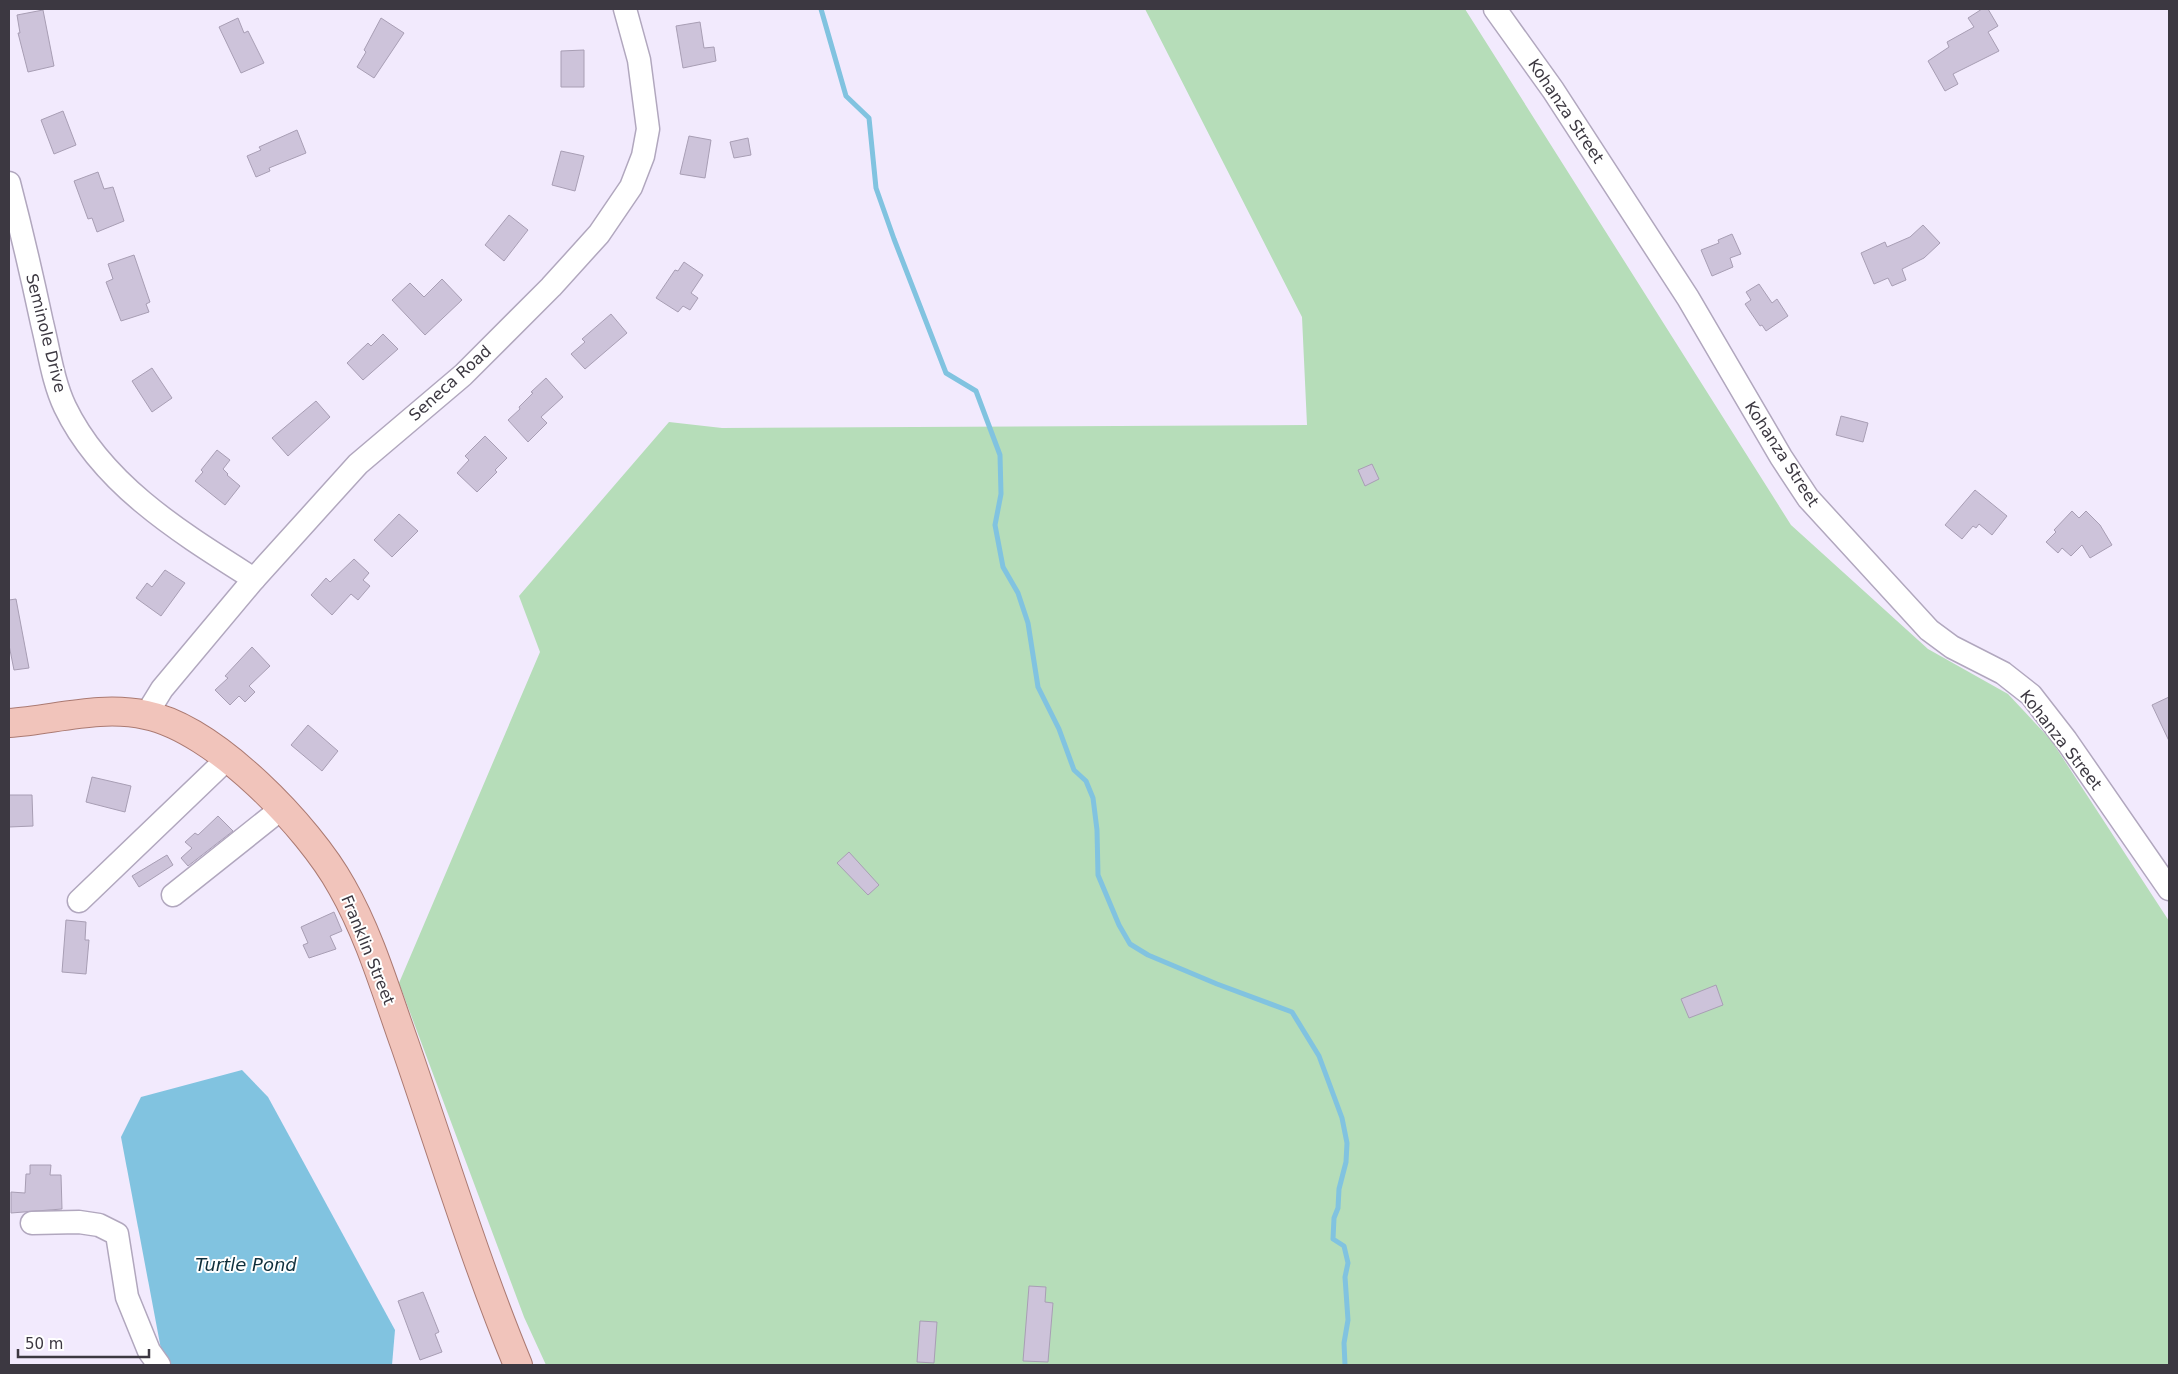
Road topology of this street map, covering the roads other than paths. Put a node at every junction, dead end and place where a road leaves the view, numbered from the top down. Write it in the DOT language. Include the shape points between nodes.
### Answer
graph roads {
  1 [pos="625,9"];
  2 [pos="1495,9"];
  3 [pos="9,183"];
  4 [pos="254,579"];
  5 [pos="146,715"];
  6 [pos="9,723"];
  7 [pos="227,759"];
  8 [pos="282,809"];
  9 [pos="2169,889"];
  10 [pos="173,895"];
  11 [pos="79,901"];
  12 [pos="32,1223"];
  13 [pos="159,1365"];
  14 [pos="516,1365"];
  1 -- 4 [label="street, Seneca Road" via="639,60 648,129 643,156 631,187 599,234 551,287 463,375 358,464"];
  2 -- 9 [label="street, Kohanza Street" via="1548,82 1688,298 1808,498 1929,630 1952,647 2003,673 2031,695"];
  3 -- 4 [label="street, Seminole Drive" via="53,372 65,407 85,442 106,468 139,499"];
  4 -- 5 [label="street, Seneca Road" via="162,689"];
  5 -- 6 [label="main road, Franklin Street" via="104,711"];
  5 -- 7 [label="main road, Franklin Street" via="187,731"];
  7 -- 8 [label="main road, Franklin Street"];
  7 -- 11 [label="street"];
  8 -- 10 [label="street"];
  8 -- 14 [label="main road, Franklin Street" via="314,844 341,885 361,928 400,1030"];
  12 -- 13 [label="street" via="79,1222 99,1225 117,1234 127,1296 148,1351"];
}
